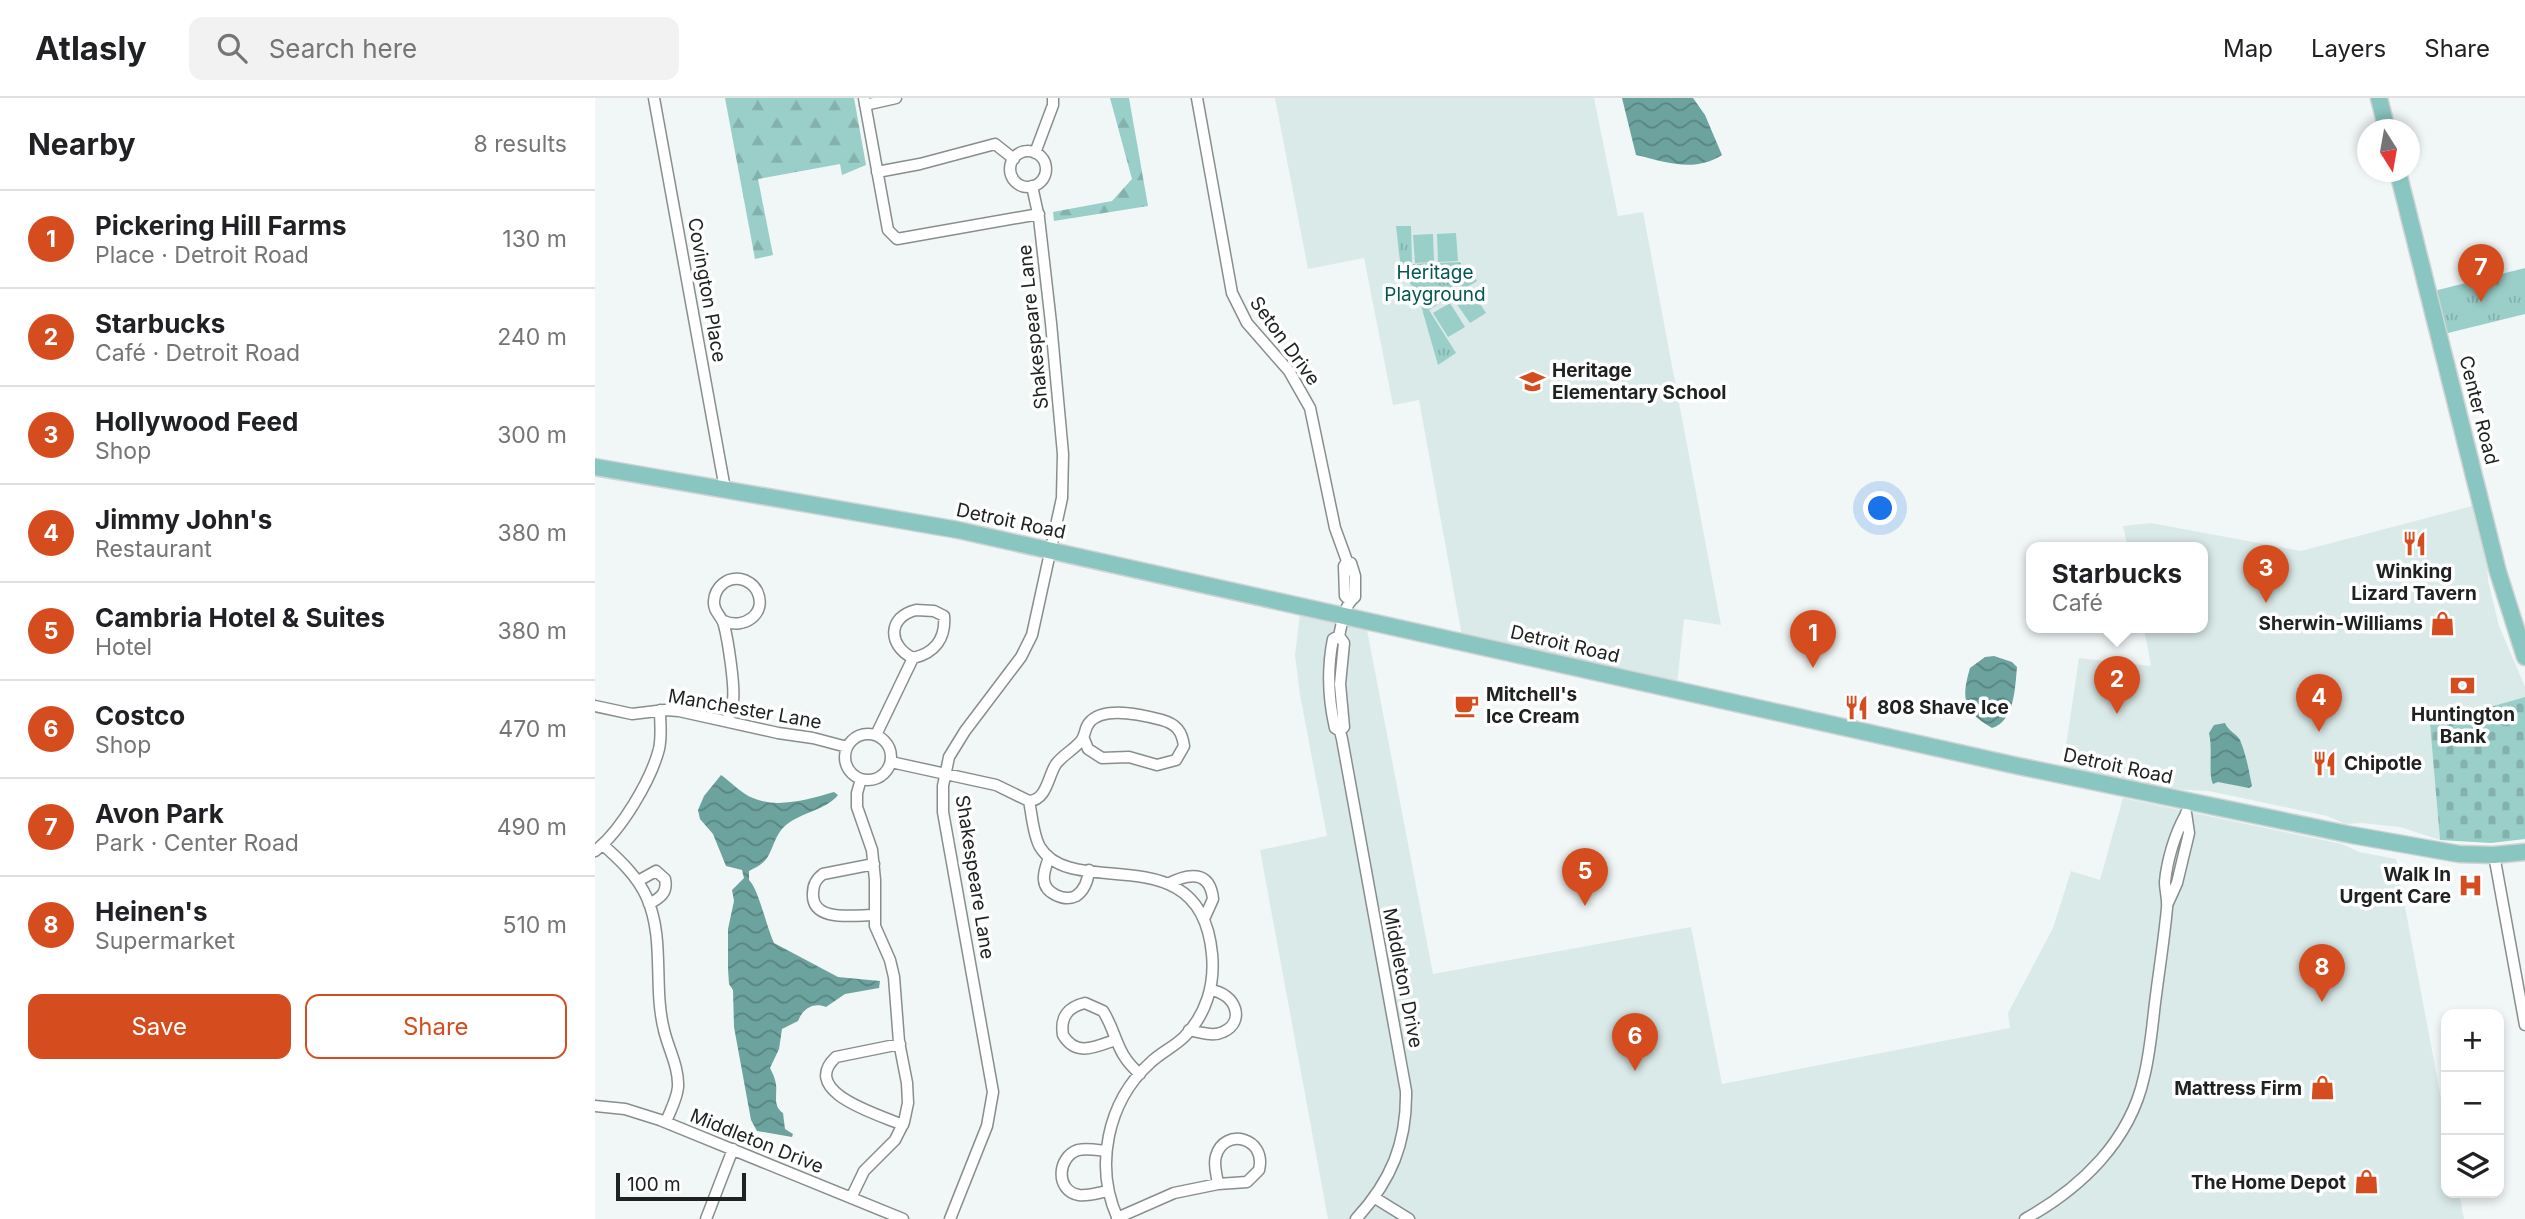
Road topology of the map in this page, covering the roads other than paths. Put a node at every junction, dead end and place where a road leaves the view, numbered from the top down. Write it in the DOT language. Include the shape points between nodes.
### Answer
graph roads {
  1 [pos="654,98"];
  2 [pos="897,98"];
  3 [pos="1053,98"];
  4 [pos="1197,98"];
  5 [pos="2379,98"];
  6 [pos="865,101"];
  7 [pos="2384,119"];
  8 [pos="1035,153"];
  9 [pos="1014,159"];
  10 [pos="877,172"];
  11 [pos="2400,182"];
  12 [pos="1033,186"];
  13 [pos="1039,214"];
  14 [pos="595,467"];
  15 [pos="725,489"];
  16 [pos="1050,551"];
  17 [pos="1347,608"];
  18 [pos="724,621"];
  19 [pos="2525,657"];
  20 [pos="912,658"];
  21 [pos="595,706"];
  22 [pos="660,710"];
  23 [pos="727,721"];
  24 [pos="876,735"];
  25 [pos="1084,739"];
  26 [pos="847,747"];
  27 [pos="891,762"];
  28 [pos="944,773"];
  29 [pos="861,779"];
  30 [pos="1029,801"];
  31 [pos="2186,809"];
  32 [pos="599,848"];
  33 [pos="2525,852"];
  34 [pos="2494,855"];
  35 [pos="1049,857"];
  36 [pos="874,864"];
  37 [pos="1089,870"];
  38 [pos="638,881"];
  39 [pos="1168,884"];
  40 [pos="649,904"];
  41 [pos="874,915"];
  42 [pos="1203,919"];
  43 [pos="1210,990"];
  44 [pos="2525,1025"];
  45 [pos="1189,1030"];
  46 [pos="1115,1040"];
  47 [pos="900,1044"];
  48 [pos="1140,1074"];
  49 [pos="595,1106"];
  50 [pos="666,1122"];
  51 [pos="903,1125"];
  52 [pos="733,1149"];
  53 [pos="1106,1151"];
  54 [pos="1218,1184"];
  55 [pos="1107,1191"];
  56 [pos="851,1198"];
  57 [pos="1375,1198"];
  58 [pos="1117,1218"];
  59 [pos="706,1219"];
  60 [pos="903,1219"];
  61 [pos="950,1219"];
  62 [pos="1356,1219"];
  63 [pos="1409,1219"];
  64 [pos="2025,1219"];
  1 -- 15 [label="street, Covington Place"];
  2 -- 6 [label="street"];
  3 -- 8 [label="street"];
  4 -- 17 [label="street, Seton Drive" via="1232,293 1247,323 1289,371 1310,408 1333,521 1355,576 1355,597"];
  5 -- 7 [label="main road"];
  6 -- 10 [label="street"];
  8 -- 9 [label="street"];
  8 -- 12 [label="street, Shakespeare Lane" via="1045,169 1043,179"];
  9 -- 10 [label="street" via="995,144"];
  9 -- 12 [label="street" via="1010,168 1014,180 1024,187"];
  10 -- 13 [label="street" via="888,230 897,239"];
  11 -- 19 [label="main road, Center Road" via="2498,572"];
  12 -- 13 [label="street, Shakespeare Lane"];
  13 -- 16 [label="street, Shakespeare Lane" via="1063,454 1062,498"];
  14 -- 15 [label="main road, Detroit Road"];
  15 -- 16 [label="main road, Detroit Road"];
  16 -- 17 [label="main road, Detroit Road"];
  16 -- 28 [label="street, Shakespeare Lane" via="1029,644 958,741"];
  17 -- 31 [label="main road, Detroit Road"];
  17 -- 57 [label="street, Middleton Drive" via="1339,636 1344,643 1340,684 1345,727 1341,731 1406,1091 1399,1151"];
  18 -- 18 [label="street" via="743,624 758,611 758,592 749,583 737,579 719,587 714,605"];
  18 -- 23 [label="street" via="734,699"];
  20 -- 20 [label="street" via="929,652 943,638 944,616 940,613 916,610 899,618 894,630 896,645"];
  20 -- 24 [label="street"];
  21 -- 22 [label="street, Manchester Lane" via="632,714"];
  22 -- 23 [label="street, Manchester Lane"];
  22 -- 32 [label="street" via="660,742 654,762 636,798"];
  23 -- 26 [label="street, Manchester Lane"];
  24 -- 26 [label="street" via="860,735"];
  24 -- 27 [label="street" via="887,743"];
  25 -- 25 [label="street" via="1089,723 1100,714 1141,715 1176,725 1184,746 1176,760 1157,765 1129,757 1097,757"];
  25 -- 30 [label="street" via="1056,764 1041,796"];
  26 -- 29 [label="street" via="848,769"];
  27 -- 28 [label="street"];
  27 -- 29 [label="street" via="882,775"];
  28 -- 30 [label="street" via="996,785"];
  28 -- 61 [label="street, Shakespeare Lane" via="943,812 993,1091 987,1126"];
  29 -- 36 [label="street" via="857,807"];
  30 -- 35 [label="street" via="1038,841"];
  31 -- 34 [label="main road, Detroit Road" via="2459,854"];
  31 -- 64 [label="street" via="2165,881 2167,904 2149,1054 2133,1109 2086,1177"];
  32 -- 38 [label="street"];
  33 -- 34 [label="main road, Detroit Road"];
  34 -- 44 [label="street"];
  35 -- 37 [label="street" via="1058,865"];
  35 -- 37 [label="street" via="1044,883 1059,897 1077,895"];
  36 -- 41 [label="street"];
  36 -- 41 [label="street" via="823,874 813,892 815,905 825,914"];
  37 -- 39 [label="street"];
  38 -- 40 [label="street"];
  38 -- 40 [label="street" via="656,871 665,880 663,895"];
  39 -- 42 [label="street" via="1189,899"];
  39 -- 42 [label="street" via="1188,875 1207,883 1213,899"];
  40 -- 50 [label="street" via="660,1010 678,1084"];
  41 -- 47 [label="street" via="894,977"];
  42 -- 43 [label="street" via="1213,956"];
  43 -- 45 [label="street"];
  43 -- 45 [label="street" via="1231,998 1234,1020 1222,1033"];
  45 -- 48 [label="street"];
  46 -- 46 [label="street" via="1106,1016 1097,1007 1078,1005 1064,1017 1063,1035 1077,1048 1086,1050"];
  46 -- 48 [label="street" via="1126,1061"];
  47 -- 51 [label="street" via="908,1094"];
  47 -- 51 [label="street" via="837,1056 826,1080 839,1096"];
  48 -- 53 [label="street" via="1112,1121"];
  49 -- 50 [label="street, Middleton Drive" via="625,1109"];
  50 -- 52 [label="street, Middleton Drive"];
  51 -- 56 [label="street" via="893,1144 860,1176"];
  52 -- 56 [label="street, Middleton Drive"];
  52 -- 59 [label="street"];
  53 -- 55 [label="street"];
  53 -- 55 [label="street" via="1076,1151 1065,1160 1061,1172 1065,1186 1074,1193"];
  54 -- 54 [label="street" via="1252,1179 1261,1165 1257,1148 1240,1139 1223,1145 1215,1159"];
  54 -- 58 [label="street" via="1174,1193"];
  55 -- 58 [label="street"];
  56 -- 60 [label="street, Middleton Drive"];
  57 -- 62 [label="street, Middleton Drive"];
  57 -- 63 [label="street"];
}
